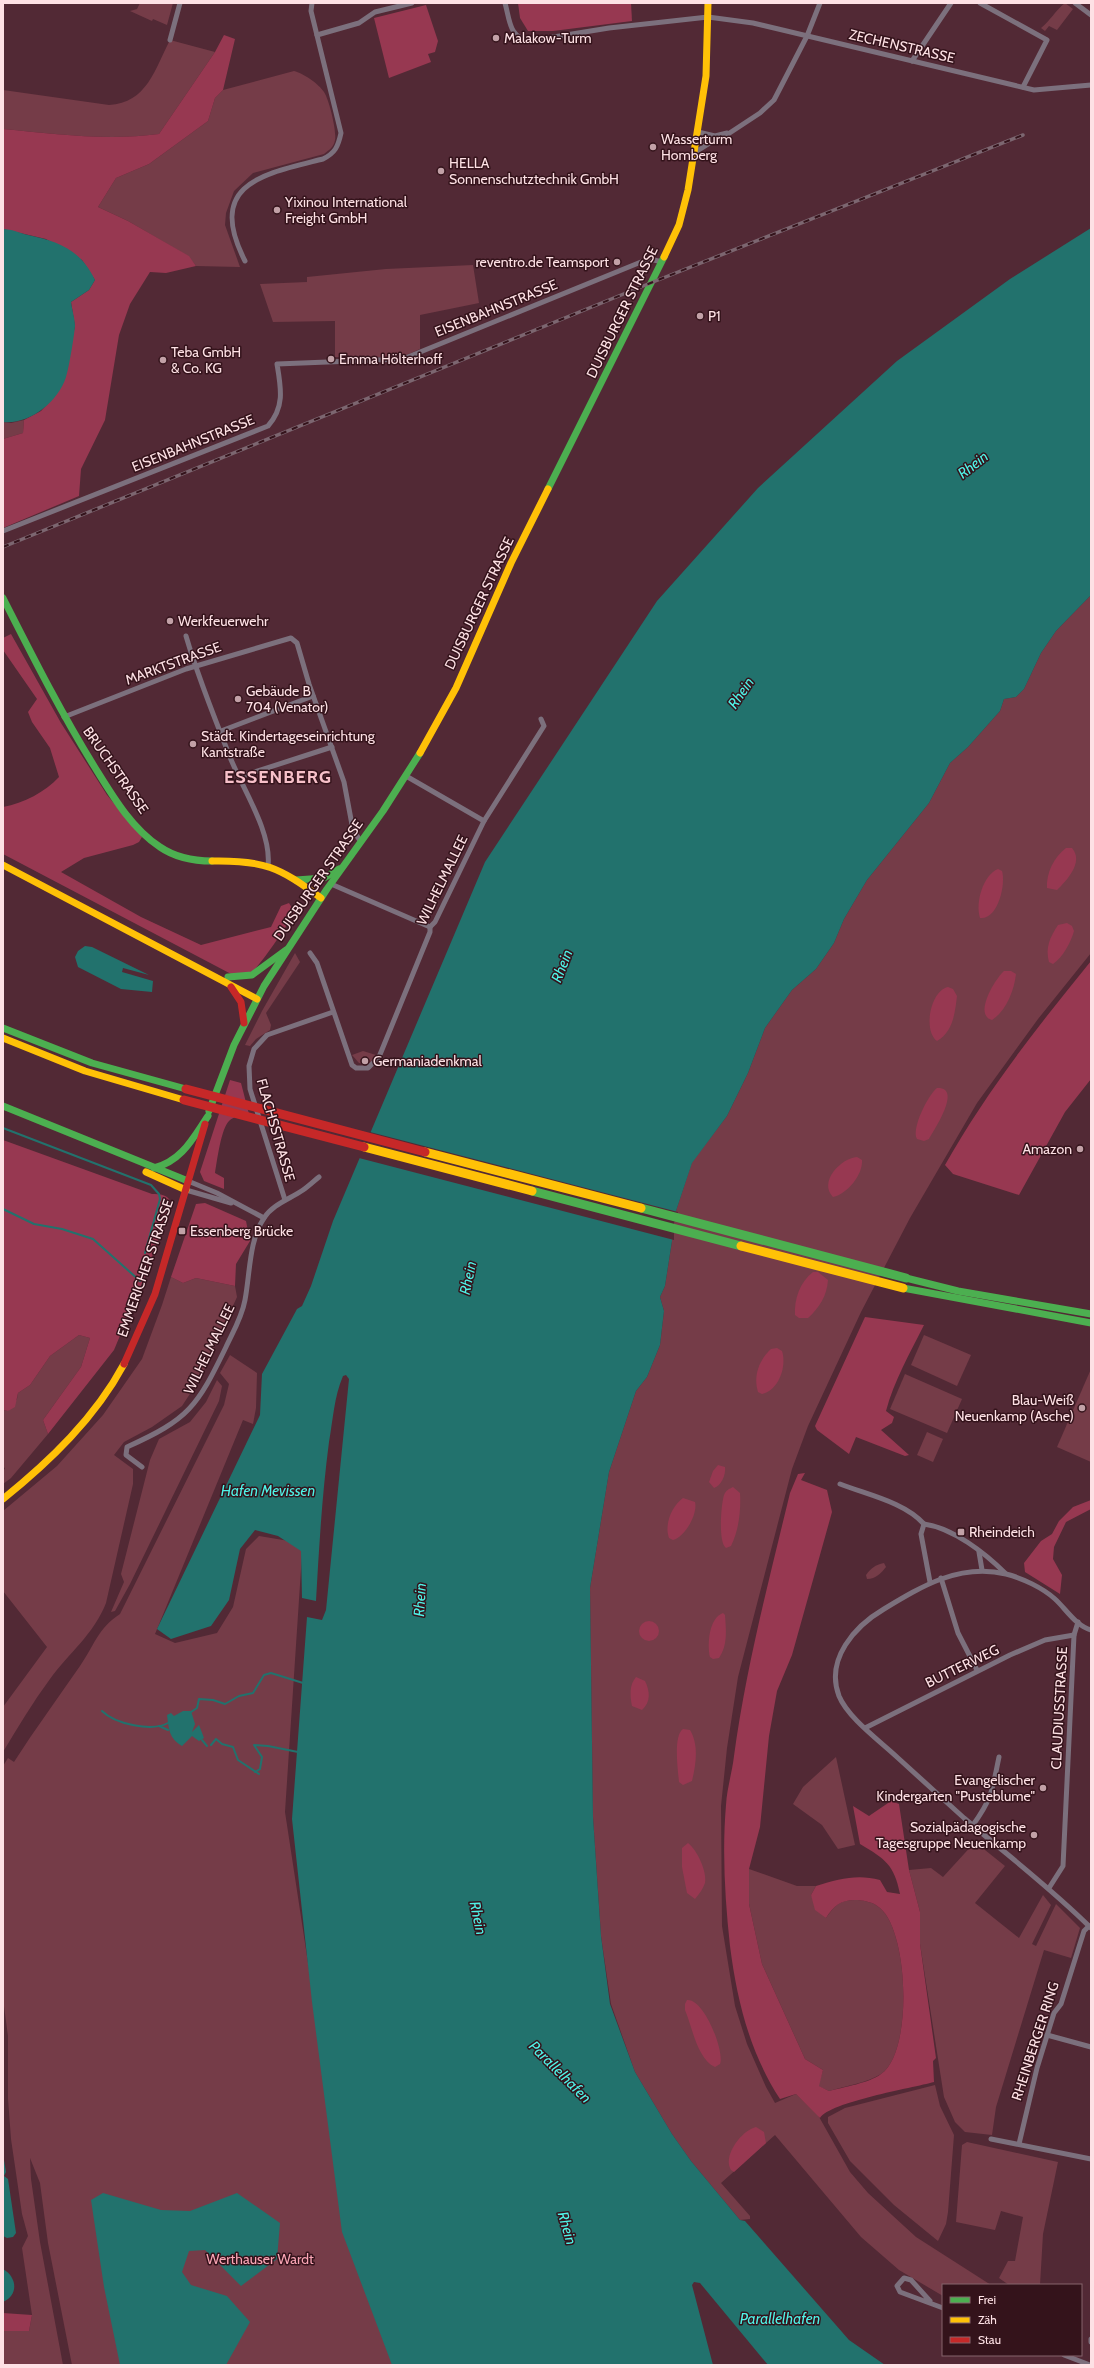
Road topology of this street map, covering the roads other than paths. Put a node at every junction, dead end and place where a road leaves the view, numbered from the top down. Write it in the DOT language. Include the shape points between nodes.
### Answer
graph roads {
  1 [pos="180,3"];
  2 [pos="312,3"];
  3 [pos="412,3"];
  4 [pos="504,3"];
  5 [pos="708,3"];
  6 [pos="820,3"];
  7 [pos="951,3"];
  8 [pos="980,3"];
  9 [pos="1075,3"];
  10 [pos="1091,15"];
  11 [pos="708,17"];
  12 [pos="317,34"];
  13 [pos="807,36"];
  14 [pos="170,40"];
  15 [pos="912,61"];
  16 [pos="1091,85"];
  17 [pos="1023,87"];
  18 [pos="728,133"];
  19 [pos="697,136"];
  20 [pos="714,141"];
  21 [pos="694,154"];
  22 [pos="245,261"];
  23 [pos="662,262"];
  24 [pos="3,532"];
  25 [pos="3,598"];
  26 [pos="186,636"];
  27 [pos="195,667"];
  28 [pos="313,696"];
  29 [pos="64,717"];
  30 [pos="541,719"];
  31 [pos="221,731"];
  32 [pos="332,747"];
  33 [pos="406,776"];
  34 [pos="239,777"];
  35 [pos="484,821"];
  36 [pos="361,842"];
  37 [pos="3,865"];
  38 [pos="343,866"];
  39 [pos="271,867"];
  40 [pos="294,880"];
  41 [pos="331,884"];
  42 [pos="322,898"];
  43 [pos="430,927"];
  44 [pos="286,950"];
  45 [pos="310,953"];
  46 [pos="227,980"];
  47 [pos="258,996"];
  48 [pos="333,1012"];
  49 [pos="244,1022"];
  50 [pos="3,1028"];
  51 [pos="3,1037"];
  52 [pos="3,1106"];
  53 [pos="3,1110"];
  54 [pos="208,1116"];
  55 [pos="152,1168"];
  56 [pos="320,1177"];
  57 [pos="187,1186"];
  58 [pos="285,1200"];
  59 [pos="236,1204"];
  60 [pos="264,1218"];
  61 [pos="1091,1314"];
  62 [pos="1091,1323"];
  63 [pos="142,1467"];
  64 [pos="840,1484"];
  65 [pos="3,1499"];
  66 [pos="924,1524"];
  67 [pos="979,1552"];
  68 [pos="982,1570"];
  69 [pos="1006,1574"];
  70 [pos="941,1578"];
  71 [pos="930,1582"];
  72 [pos="1078,1622"];
  73 [pos="1091,1630"];
  74 [pos="1074,1635"];
  75 [pos="976,1670"];
  76 [pos="865,1728"];
  77 [pos="999,1757"];
  78 [pos="972,1825"];
  79 [pos="1049,1888"];
  80 [pos="1090,1927"];
  81 [pos="1047,2035"];
  82 [pos="1091,2047"];
  83 [pos="991,2139"];
  84 [pos="1018,2144"];
  85 [pos="1091,2159"];
  86 [pos="930,2301"];
  87 [pos="942,2307"];
  88 [pos="1067,2356"];
  89 [pos="1090,2365"];
  1 -- 14 [label="street"];
  2 -- 12 [label="street" via="311,11"];
  3 -- 12 [label="street" via="375,12 359,23"];
  4 -- 11 [label="street, ZECHENSTRASSE" via="514,34 518,39 529,41 609,28"];
  5 -- 11 [label="main road, DUISBURGER STRASSE"];
  6 -- 13 [label="street"];
  7 -- 15 [label="street"];
  8 -- 17 [label="street" via="1047,40"];
  9 -- 10 [label="street"];
  11 -- 13 [label="street, ZECHENSTRASSE" via="753,22"];
  11 -- 19 [label="main road, DUISBURGER STRASSE" via="706,76"];
  12 -- 22 [label="street" via="341,133 338,146 332,154 323,159 261,176 248,183 238,197 232,215 233,234"];
  13 -- 15 [label="street, ZECHENSTRASSE"];
  13 -- 18 [label="street" via="774,100 760,113"];
  15 -- 17 [label="street, ZECHENSTRASSE"];
  16 -- 17 [label="street, ZECHENSTRASSE" via="1034,90"];
  18 -- 19 [label="street"];
  18 -- 20 [label="street"];
  19 -- 20 [label="street"];
  19 -- 21 [label="main road, DUISBURGER STRASSE"];
  20 -- 21 [label="street"];
  21 -- 23 [label="main road, DUISBURGER STRASSE" via="684,208"];
  23 -- 24 [label="street, EISENBAHNSTRASSE" via="641,262 403,359 277,364 282,389 280,406 268,426"];
  23 -- 33 [label="main road, DUISBURGER STRASSE" via="511,563 456,688"];
  25 -- 29 [label="main road, BRUCHSTRASSE"];
  26 -- 27 [label="street"];
  27 -- 28 [label="street, MARKTSTRASSE" via="291,638 297,643"];
  27 -- 29 [label="street, MARKTSTRASSE"];
  27 -- 31 [label="street"];
  28 -- 31 [label="street"];
  28 -- 32 [label="street"];
  29 -- 39 [label="main road, BRUCHSTRASSE" via="119,803 138,827 163,850 195,861 249,861"];
  30 -- 35 [label="street, WILHELMALLEE" via="544,726"];
  31 -- 34 [label="street"];
  32 -- 34 [label="street"];
  32 -- 36 [label="street" via="344,782 353,830"];
  33 -- 35 [label="street"];
  33 -- 36 [label="main road, DUISBURGER STRASSE"];
  34 -- 39 [label="street" via="257,817"];
  35 -- 43 [label="street, WILHELMALLEE" via="435,922"];
  36 -- 38 [label="main road, DUISBURGER STRASSE"];
  37 -- 46 [label="main road"];
  38 -- 40 [label="main road" via="324,878"];
  38 -- 41 [label="main road, DUISBURGER STRASSE"];
  39 -- 40 [label="main road, BRUCHSTRASSE"];
  40 -- 42 [label="main road, BRUCHSTRASSE"];
  41 -- 42 [label="main road, DUISBURGER STRASSE"];
  41 -- 43 [label="street"];
  42 -- 44 [label="main road, DUISBURGER STRASSE"];
  43 -- 48 [label="street, WILHELMALLEE" via="379,1057 368,1068 356,1068 352,1065"];
  44 -- 46 [label="main road" via="252,975"];
  44 -- 47 [label="main road, DUISBURGER STRASSE"];
  45 -- 48 [label="street" via="317,963"];
  46 -- 47 [label="main road"];
  46 -- 49 [label="main road" via="238,996"];
  47 -- 49 [label="main road, DUISBURGER STRASSE"];
  48 -- 58 [label="street, FLACHSSTRASSE" via="267,1035 254,1049 249,1066 250,1089"];
  49 -- 54 [label="main road, DUISBURGER STRASSE" via="220,1078"];
  50 -- 61 [label="main road, bridge" via="92,1063 186,1089 958,1291"];
  51 -- 62 [label="main road, bridge" via="123,1083 184,1100 903,1288"];
  52 -- 55 [label="main road"];
  53 -- 57 [label="main road"];
  54 -- 55 [label="main road" via="181,1156 167,1165"];
  54 -- 57 [label="main road, DUISBURGER STRASSE"];
  55 -- 57 [label="main road"];
  56 -- 58 [label="street, WILHELMALLEE"];
  57 -- 59 [label="street"];
  57 -- 59 [label="street" via="217,1193"];
  57 -- 65 [label="main road, EMMERICHER STRASSE" via="149,1308 132,1349 113,1382 59,1450"];
  58 -- 60 [label="street, WILHELMALLEE"];
  59 -- 60 [label="street"];
  60 -- 63 [label="street, WILHELMALLEE" via="257,1236 245,1302 214,1372 194,1405 174,1423 127,1447 129,1459"];
  64 -- 66 [label="street" via="904,1508"];
  66 -- 67 [label="street" via="935,1526"];
  66 -- 71 [label="street" via="921,1534"];
  67 -- 68 [label="street"];
  67 -- 69 [label="street"];
  68 -- 69 [label="street"];
  68 -- 70 [label="street"];
  69 -- 72 [label="street" via="1053,1598"];
  70 -- 71 [label="street"];
  70 -- 75 [label="street" via="958,1632"];
  71 -- 76 [label="street" via="869,1618 851,1635 842,1650 836,1672 839,1696"];
  72 -- 73 [label="street"];
  72 -- 74 [label="street, CLAUDIUSSTRASSE"];
  74 -- 75 [label="street, BUTTERWEG" via="1045,1640"];
  74 -- 79 [label="street, CLAUDIUSSTRASSE" via="1063,1866"];
  75 -- 76 [label="street, BUTTERWEG"];
  76 -- 78 [label="street"];
  77 -- 78 [label="street" via="994,1788 988,1804"];
  78 -- 79 [label="street"];
  79 -- 80 [label="street"];
  80 -- 81 [label="street, RHEINBERGER RING" via="1084,1931 1073,1969"];
  81 -- 82 [label="street"];
  81 -- 84 [label="street, RHEINBERGER RING"];
  83 -- 84 [label="street"];
  84 -- 85 [label="street"];
  86 -- 86 [label="street" via="911,2280 904,2278 899,2282 897,2286 900,2292 918,2300"];
  86 -- 87 [label="street"];
  88 -- 89 [label="street"];
}
